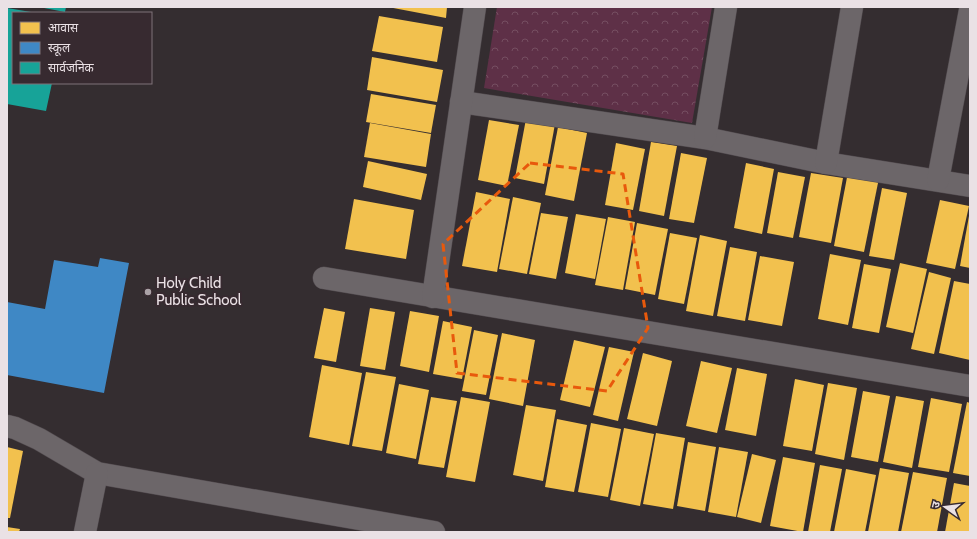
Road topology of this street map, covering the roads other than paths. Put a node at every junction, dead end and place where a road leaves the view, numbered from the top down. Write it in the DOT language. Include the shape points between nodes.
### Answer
graph roads {
  1 [pos="475,7"];
  2 [pos="726,7"];
  3 [pos="852,7"];
  4 [pos="970,10"];
  5 [pos="462,102"];
  6 [pos="705,138"];
  7 [pos="826,163"];
  8 [pos="938,180"];
  9 [pos="970,186"];
  10 [pos="324,278"];
  11 [pos="433,297"];
  12 [pos="970,386"];
  13 [pos="7,426"];
  14 [pos="97,473"];
  15 [pos="85,532"];
  16 [pos="433,532"];
  1 -- 5 [label="street"];
  2 -- 6 [label="street"];
  3 -- 7 [label="street"];
  4 -- 8 [label="street"];
  5 -- 6 [label="street"];
  5 -- 11 [label="street"];
  6 -- 7 [label="street"];
  7 -- 8 [label="street"];
  8 -- 9 [label="street"];
  10 -- 11 [label="street"];
  11 -- 12 [label="street"];
  13 -- 14 [label="street" via="39,439"];
  14 -- 15 [label="street"];
  14 -- 16 [label="street"];
}
